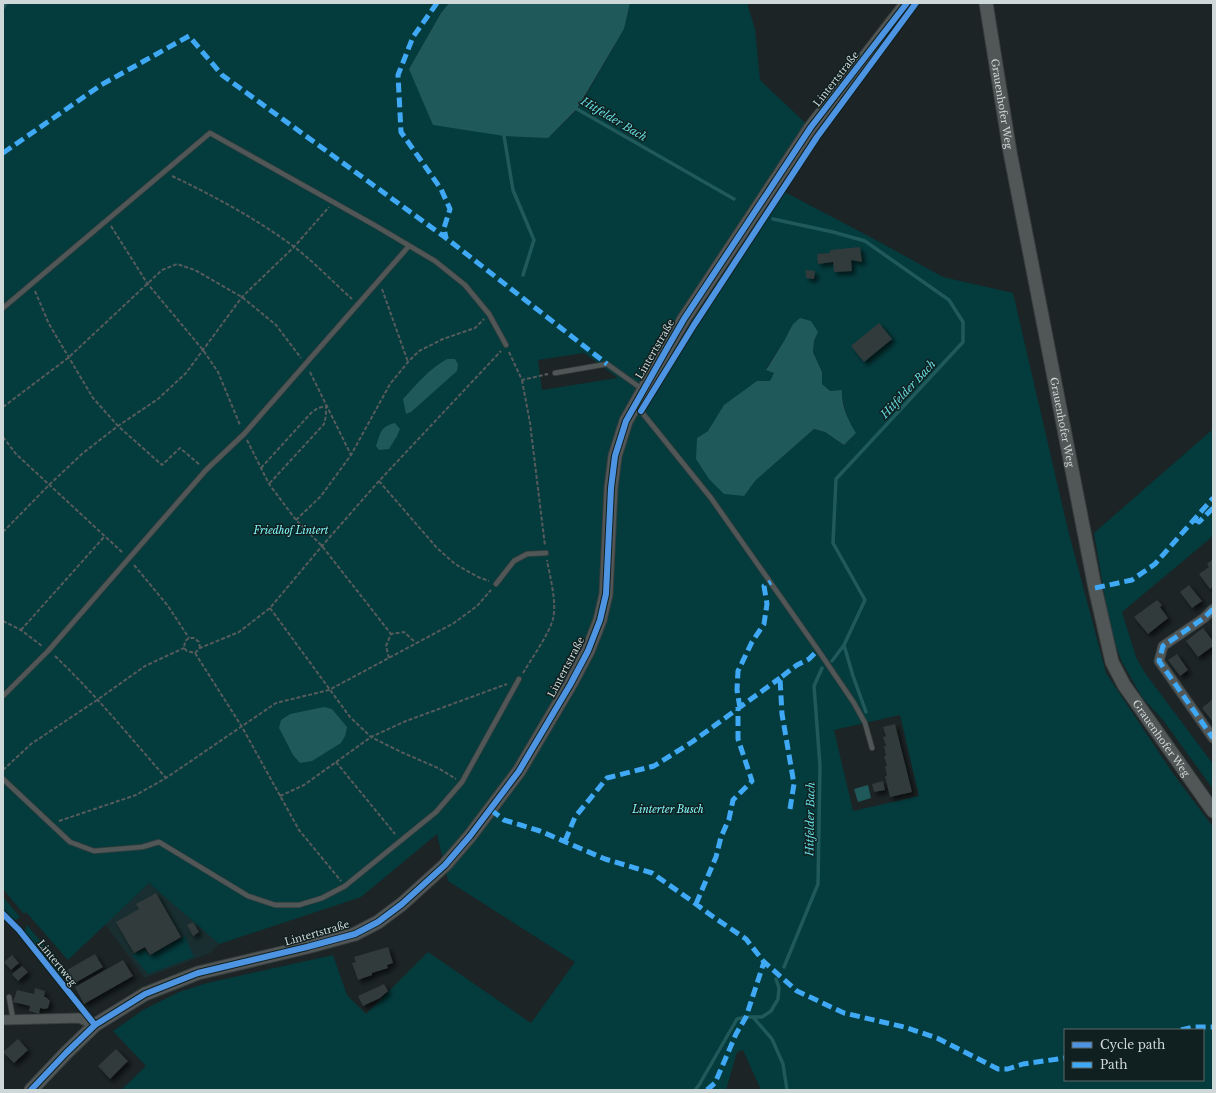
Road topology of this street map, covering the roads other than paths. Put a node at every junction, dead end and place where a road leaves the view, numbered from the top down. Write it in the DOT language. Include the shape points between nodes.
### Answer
graph roads {
  1 [pos="907,3"];
  2 [pos="986,3"];
  3 [pos="409,246"];
  4 [pos="3,308"];
  5 [pos="506,345"];
  6 [pos="555,373"];
  7 [pos="644,390"];
  8 [pos="635,404"];
  9 [pos="546,553"];
  10 [pos="496,584"];
  11 [pos="1213,609"];
  12 [pos="519,679"];
  13 [pos="3,696"];
  14 [pos="1212,735"];
  15 [pos="872,748"];
  16 [pos="3,779"];
  17 [pos="1213,811"];
  18 [pos="167,841"];
  19 [pos="159,842"];
  20 [pos="3,914"];
  21 [pos="9,998"];
  22 [pos="13,1019"];
  23 [pos="3,1020"];
  24 [pos="95,1025"];
  25 [pos="32,1090"];
  1 -- 7 [label="main road, Lintertstraße" via="811,127 684,320"];
  2 -- 17 [label="main road, Grauenhofer Weg" via="1010,152 1095,588 1112,662 1124,685"];
  3 -- 4 [label="lane" via="210,133"];
  3 -- 5 [label="lane" via="435,261 465,285 489,314"];
  3 -- 13 [label="lane" via="244,434 206,470 49,650"];
  6 -- 7 [label="lane" via="607,364"];
  7 -- 8 [label="main road, Lintertstraße"];
  8 -- 15 [label="lane" via="711,498 818,650 854,703 865,723"];
  8 -- 24 [label="main road, Lintertstraße" via="626,421 615,456 606,594 600,620 588,651 523,764 491,810 445,865 402,904 378,922 355,934 198,973 145,994"];
  9 -- 10 [label="lane" via="527,554 514,561"];
  11 -- 14 [label="street" via="1163,646 1159,661"];
  12 -- 19 [label="lane" via="462,782 436,812 345,886 322,898 299,905 275,905 248,896"];
  16 -- 19 [label="lane" via="70,842 94,851 142,847"];
  18 -- 19 [label="lane"];
  20 -- 24 [label="lane, Lintertweg"];
  21 -- 22 [label="lane"];
  22 -- 23 [label="street"];
  22 -- 24 [label="street" via="79,1018"];
  24 -- 25 [label="main road, Lintertstraße"];
}
